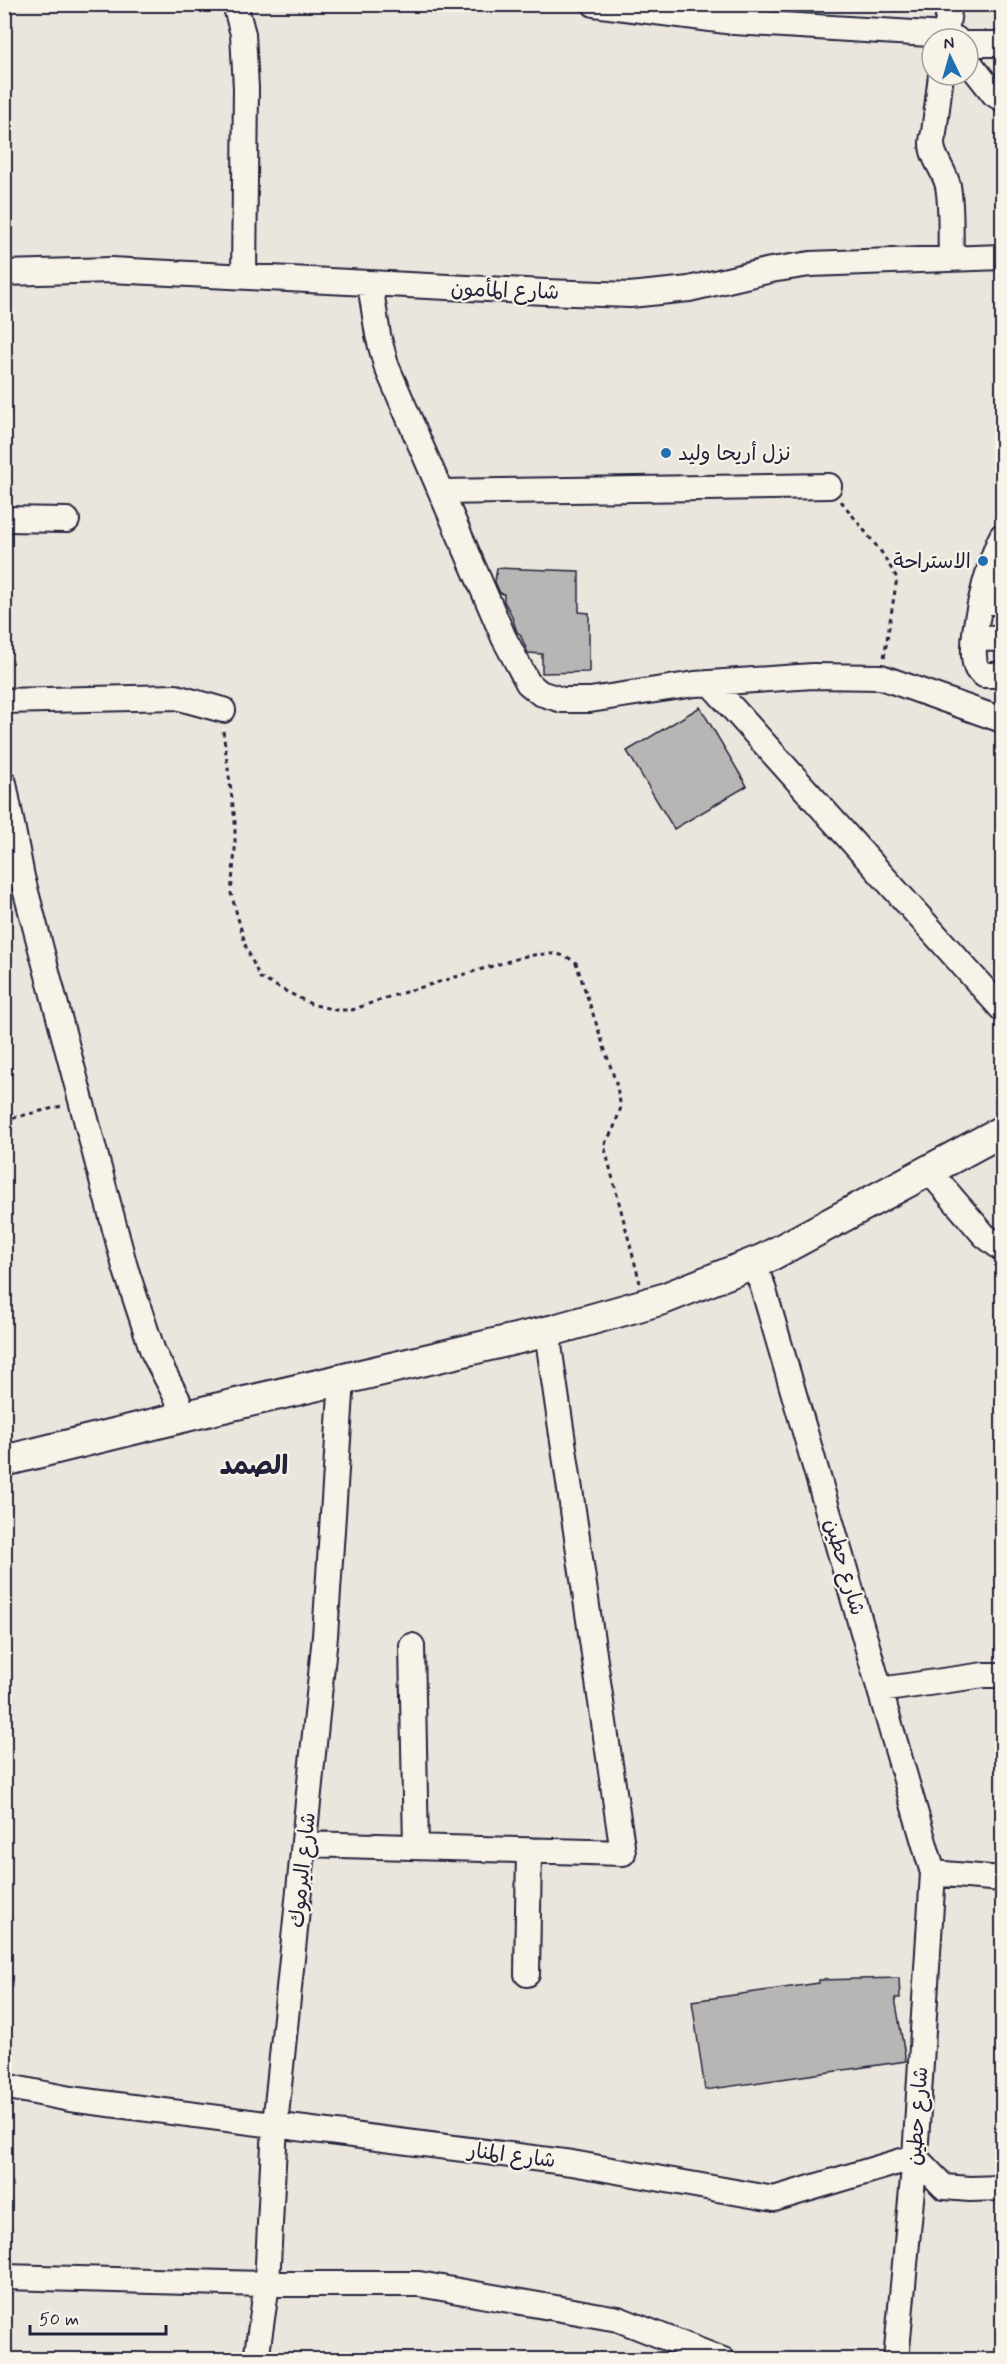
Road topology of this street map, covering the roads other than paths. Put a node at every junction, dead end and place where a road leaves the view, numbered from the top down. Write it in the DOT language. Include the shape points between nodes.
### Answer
graph roads {
  1 [pos="235,4"];
  2 [pos="594,4"];
  3 [pos="950,4"];
  4 [pos="736,13"];
  5 [pos="953,27"];
  6 [pos="920,35"];
  7 [pos="980,42"];
  8 [pos="1002,44"];
  9 [pos="980,76"];
  10 [pos="940,87"];
  11 [pos="1002,99"];
  12 [pos="1002,256"];
  13 [pos="951,258"];
  14 [pos="4,273"];
  15 [pos="244,276"];
  16 [pos="370,284"];
  17 [pos="828,486"];
  18 [pos="441,492"];
  19 [pos="4,519"];
  20 [pos="67,520"];
  21 [pos="1002,536"];
  22 [pos="996,566"];
  23 [pos="992,602"];
  24 [pos="975,638"];
  25 [pos="1002,639"];
  26 [pos="996,679"];
  27 [pos="710,683"];
  28 [pos="4,701"];
  29 [pos="223,710"];
  30 [pos="1002,720"];
  31 [pos="4,783"];
  32 [pos="1002,1009"];
  33 [pos="1002,1114"];
  34 [pos="1002,1131"];
  35 [pos="929,1171"];
  36 [pos="1002,1250"];
  37 [pos="752,1264"];
  38 [pos="547,1332"];
  39 [pos="342,1379"];
  40 [pos="177,1400"];
  41 [pos="4,1439"];
  42 [pos="4,1461"];
  43 [pos="412,1647"];
  44 [pos="1002,1675"];
  45 [pos="880,1689"];
  46 [pos="305,1844"];
  47 [pos="416,1847"];
  48 [pos="529,1850"];
  49 [pos="933,1873"];
  50 [pos="1002,1879"];
  51 [pos="526,1974"];
  52 [pos="4,2086"];
  53 [pos="275,2125"];
  54 [pos="915,2157"];
  55 [pos="1002,2188"];
  56 [pos="4,2277"];
  57 [pos="267,2284"];
  58 [pos="256,2360"];
  59 [pos="723,2360"];
  60 [pos="896,2360"];
  1 -- 15 [label="street" via="243,34 246,88"];
  2 -- 4 [label="street"];
  3 -- 5 [label="street"];
  4 -- 6 [label="street"];
  7 -- 8 [label="street"];
  9 -- 11 [label="street"];
  10 -- 13 [label="street" via="931,141 948,188"];
  12 -- 13 [label="street, شارع المأمون"];
  13 -- 16 [label="street, شارع المأمون" via="810,264 689,289 630,294"];
  14 -- 15 [label="street, شارع المأمون" via="111,270"];
  15 -- 16 [label="street, شارع المأمون"];
  16 -- 18 [label="street" via="386,365"];
  17 -- 18 [label="street"];
  18 -- 27 [label="street" via="504,638 528,683 540,693 562,700 590,700"];
  19 -- 20 [label="street"];
  21 -- 22 [label="street"];
  22 -- 23 [label="street"];
  23 -- 24 [label="street"];
  24 -- 25 [label="street"];
  24 -- 26 [label="street" via="977,669"];
  27 -- 30 [label="street" via="813,676 881,677"];
  27 -- 32 [label="street"];
  28 -- 29 [label="street" via="176,697"];
  31 -- 40 [label="street" via="22,877 125,1268 153,1352"];
  33 -- 40 [label="main road" via="760,1242 641,1287 549,1314"];
  34 -- 35 [label="main road"];
  35 -- 36 [label="street" via="984,1235"];
  35 -- 37 [label="main road"];
  37 -- 38 [label="main road" via="663,1299"];
  37 -- 45 [label="street, شارع حطين" via="762,1284"];
  38 -- 39 [label="main road"];
  38 -- 48 [label="street" via="623,1853"];
  39 -- 42 [label="main road"];
  39 -- 46 [label="street, شارع اليرموك" via="325,1636"];
  40 -- 41 [label="main road"];
  43 -- 47 [label="street"];
  44 -- 45 [label="street"];
  45 -- 49 [label="street, شارع حطين"];
  46 -- 47 [label="street"];
  46 -- 53 [label="street, شارع اليرموك"];
  47 -- 48 [label="street"];
  48 -- 51 [label="street"];
  49 -- 50 [label="street"];
  49 -- 54 [label="street, شارع حطين"];
  52 -- 53 [label="street, شارع المنار" via="70,2099"];
  53 -- 54 [label="street, شارع المنار" via="572,2163 774,2199"];
  53 -- 57 [label="street, شارع اليرموك"];
  54 -- 55 [label="street" via="944,2187"];
  54 -- 60 [label="street, شارع حطين"];
  56 -- 57 [label="street"];
  57 -- 58 [label="street, شارع اليرموك"];
  57 -- 59 [label="street" via="431,2286 618,2319"];
}
